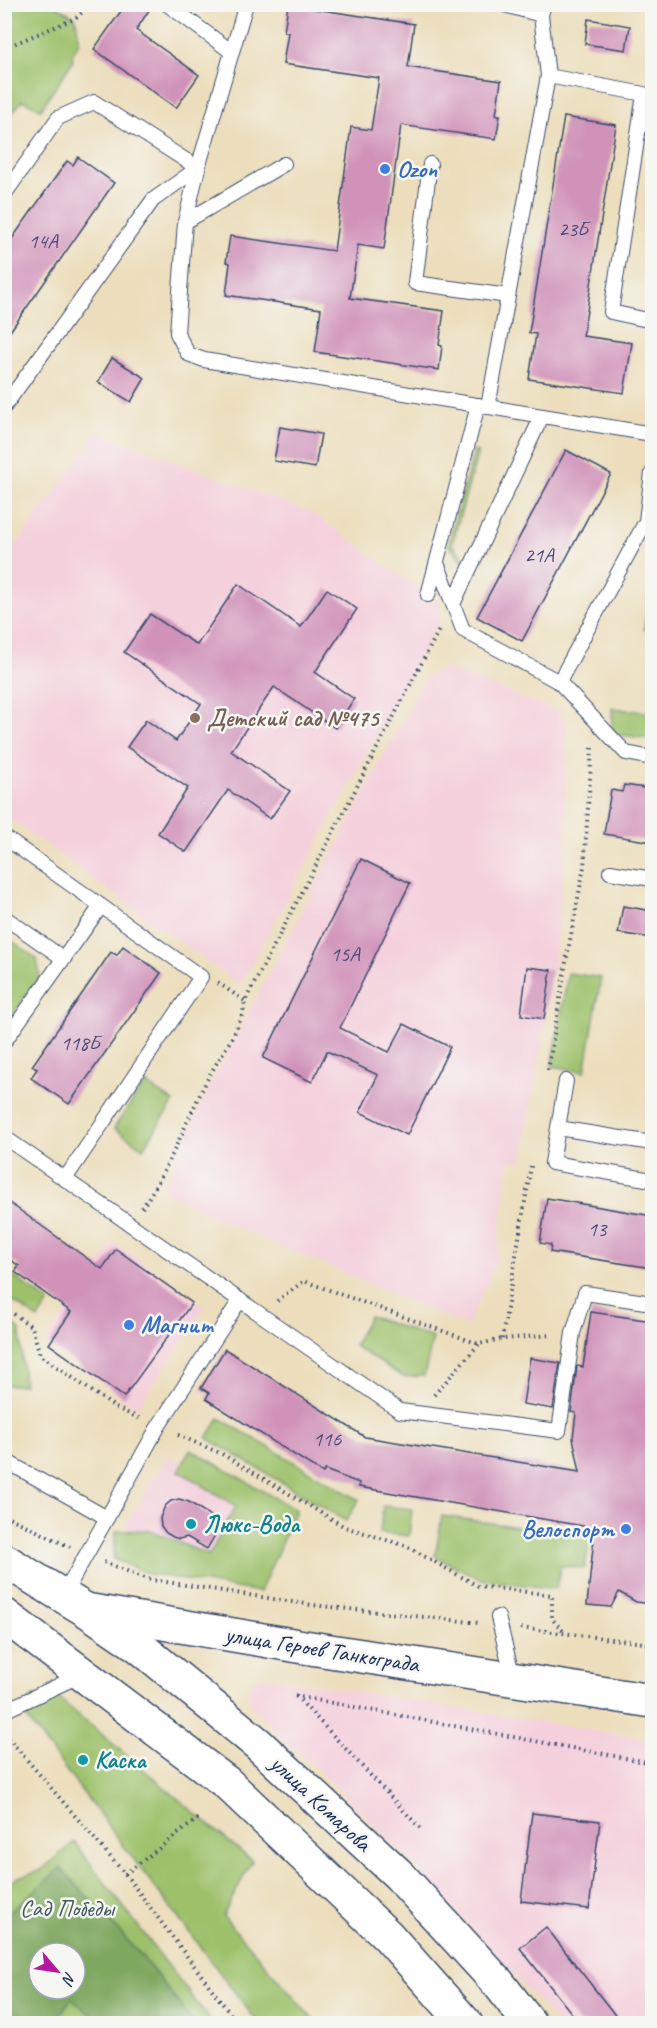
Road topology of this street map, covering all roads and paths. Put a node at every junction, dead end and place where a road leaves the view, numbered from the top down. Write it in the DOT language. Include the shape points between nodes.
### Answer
graph roads {
  1 [pos="91,4"];
  2 [pos="167,4"];
  3 [pos="246,4"];
  4 [pos="501,4"];
  5 [pos="542,10"];
  6 [pos="4,48"];
  7 [pos="232,52"];
  8 [pos="548,76"];
  9 [pos="284,164"];
  10 [pos="429,164"];
  11 [pos="198,168"];
  12 [pos="4,195"];
  13 [pos="185,222"];
  14 [pos="508,296"];
  15 [pos="652,321"];
  16 [pos="483,406"];
  17 [pos="4,408"];
  18 [pos="543,416"];
  19 [pos="652,434"];
  20 [pos="652,473"];
  21 [pos="649,521"];
  22 [pos="436,563"];
  23 [pos="428,595"];
  24 [pos="453,604"];
  25 [pos="559,682"];
  26 [pos="594,717"];
  27 [pos="652,758"];
  28 [pos="4,837"];
  29 [pos="610,872"];
  30 [pos="652,879"];
  31 [pos="101,906"];
  32 [pos="4,917"];
  33 [pos="64,959"];
  34 [pos="216,981"];
  35 [pos="245,1001"];
  36 [pos="4,1042"];
  37 [pos="547,1072"];
  38 [pos="566,1081"];
  39 [pos="558,1128"];
  40 [pos="4,1137"];
  41 [pos="652,1143"];
  42 [pos="531,1165"];
  43 [pos="65,1179"];
  44 [pos="652,1180"];
  45 [pos="131,1224"];
  46 [pos="240,1300"];
  47 [pos="652,1303"];
  48 [pos="4,1307"];
  49 [pos="260,1314"];
  50 [pos="573,1334"];
  51 [pos="502,1340"];
  52 [pos="479,1344"];
  53 [pos="417,1413"];
  54 [pos="158,1427"];
  55 [pos="4,1460"];
  56 [pos="4,1515"];
  57 [pos="107,1518"];
  58 [pos="78,1551"];
  59 [pos="4,1560"];
  60 [pos="100,1561"];
  61 [pos="75,1603"];
  62 [pos="4,1615"];
  63 [pos="499,1621"];
  64 [pos="565,1633"];
  65 [pos="34,1637"];
  66 [pos="652,1644"];
  67 [pos="84,1674"];
  68 [pos="514,1680"];
  69 [pos="652,1701"];
  70 [pos="4,1710"];
  71 [pos="4,1733"];
  72 [pos="652,1763"];
  73 [pos="200,1817"];
  74 [pos="420,1828"];
  75 [pos="125,1874"];
  76 [pos="238,2024"];
  77 [pos="466,2024"];
  78 [pos="530,2024"];
  1 -- 6 [label="path" via="76,18"];
  2 -- 7 [label="lane"];
  3 -- 7 [label="lane"];
  4 -- 5 [label="lane"];
  5 -- 8 [label="lane"];
  7 -- 11 [label="lane"];
  8 -- 14 [label="lane"];
  8 -- 15 [label="lane" via="644,94 611,312"];
  9 -- 13 [label="lane"];
  10 -- 14 [label="lane" via="416,283"];
  11 -- 12 [label="lane" via="94,102 58,118"];
  11 -- 13 [label="lane"];
  11 -- 17 [label="lane" via="153,200"];
  13 -- 16 [label="lane" via="177,333 188,354 204,360"];
  14 -- 16 [label="lane"];
  16 -- 18 [label="lane"];
  16 -- 22 [label="lane"];
  18 -- 19 [label="lane"];
  18 -- 24 [label="lane"];
  20 -- 21 [label="lane"];
  21 -- 25 [label="lane"];
  22 -- 23 [label="lane"];
  22 -- 24 [label="lane"];
  24 -- 25 [label="lane" via="463,630"];
  24 -- 35 [label="path"];
  25 -- 26 [label="lane"];
  26 -- 27 [label="lane" via="626,753"];
  26 -- 37 [label="path" via="584,867"];
  28 -- 31 [label="lane"];
  29 -- 30 [label="lane"];
  31 -- 33 [label="lane"];
  31 -- 43 [label="lane" via="201,977"];
  32 -- 33 [label="lane"];
  33 -- 36 [label="lane"];
  34 -- 35 [label="path"];
  35 -- 45 [label="path" via="243,1015 157,1185"];
  38 -- 39 [label="lane"];
  39 -- 41 [label="lane"];
  39 -- 44 [label="lane" via="552,1163"];
  40 -- 43 [label="lane"];
  42 -- 51 [label="path"];
  43 -- 45 [label="lane"];
  45 -- 46 [label="lane"];
  46 -- 49 [label="lane"];
  46 -- 54 [label="lane"];
  47 -- 50 [label="lane" via="585,1293"];
  48 -- 54 [label="path" via="32,1327 40,1355 116,1408"];
  49 -- 52 [label="path" via="304,1281"];
  49 -- 53 [label="lane" via="400,1411"];
  50 -- 51 [label="path"];
  50 -- 53 [label="lane" via="559,1431"];
  51 -- 52 [label="path"];
  52 -- 53 [label="path"];
  54 -- 57 [label="lane"];
  54 -- 64 [label="path" via="222,1454 345,1527 406,1546 478,1586 552,1595 552,1618"];
  55 -- 57 [label="lane"];
  56 -- 58 [label="path"];
  57 -- 61 [label="lane"];
  59 -- 61 [label="main road, улица Героев Танкограда"];
  60 -- 63 [label="path" via="147,1579 312,1605"];
  61 -- 65 [label="main road"];
  61 -- 68 [label="main road, улица Героев Танкограда" via="304,1647"];
  61 -- 78 [label="main road, улица Комарова" via="140,1647 258,1744 399,1875 499,1984"];
  62 -- 65 [label="main road"];
  63 -- 64 [label="path"];
  63 -- 68 [label="lane"];
  64 -- 66 [label="path"];
  65 -- 67 [label="main road, улица Комарова"];
  67 -- 70 [label="lane"];
  67 -- 77 [label="main road, улица Комарова" via="227,1783 388,1936"];
  68 -- 69 [label="main road, улица Героев Танкограда"];
  71 -- 75 [label="path"];
  72 -- 74 [label="path" via="295,1696"];
  73 -- 75 [label="path"];
  75 -- 76 [label="path"];
}
